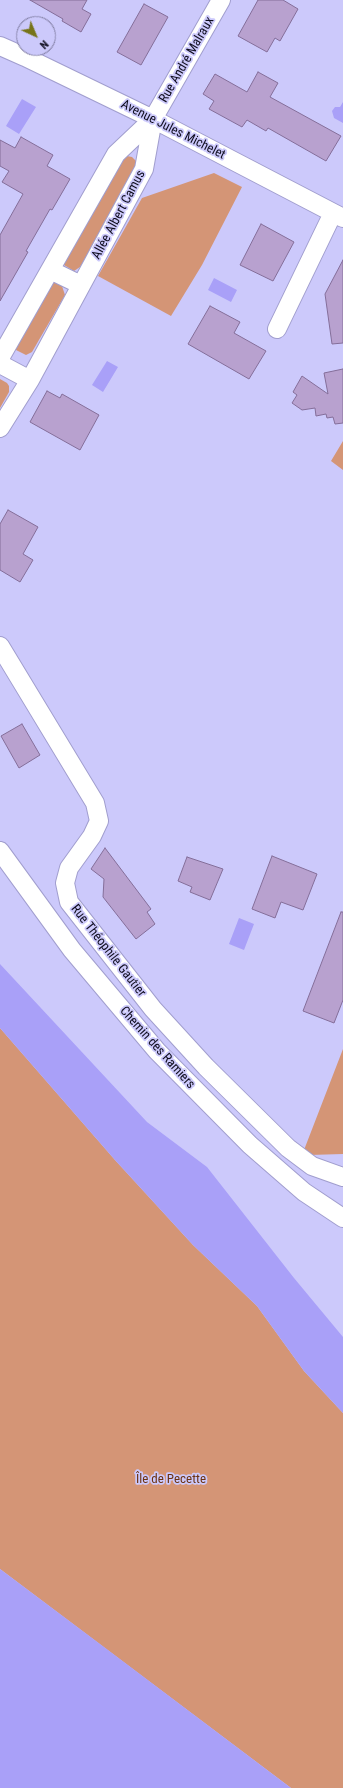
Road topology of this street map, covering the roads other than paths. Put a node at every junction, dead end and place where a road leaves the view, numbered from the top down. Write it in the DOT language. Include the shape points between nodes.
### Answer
graph roads {
  1 [pos="221,0"];
  2 [pos="0,46"];
  3 [pos="152,119"];
  4 [pos="338,216"];
  5 [pos="50,270"];
  6 [pos="81,285"];
  7 [pos="277,329"];
  8 [pos="0,358"];
  9 [pos="0,364"];
  10 [pos="30,380"];
  11 [pos="0,428"];
  12 [pos="0,646"];
  13 [pos="0,851"];
  14 [pos="343,1177"];
  15 [pos="343,1218"];
  1 -- 3 [label="street, Rue André Malraux"];
  2 -- 3 [label="street, Avenue Jules Michelet"];
  3 -- 4 [label="street, Avenue Jules Michelet"];
  3 -- 5 [label="street" via="116,154"];
  3 -- 6 [label="street, Allée Albert Camus" via="144,169"];
  4 -- 7 [label="street"];
  5 -- 6 [label="street"];
  5 -- 8 [label="street"];
  6 -- 10 [label="street, Allée Albert Camus"];
  9 -- 10 [label="street"];
  10 -- 11 [label="street, Allée Albert Camus"];
  12 -- 14 [label="street, Rue Théophile Gautier" via="94,803 99,820 92,836 69,868 65,883 69,902 153,1009 206,1066 288,1148 312,1166"];
  13 -- 15 [label="street, Chemin des Ramiers" via="72,950 157,1051 250,1145 304,1192"];
}
